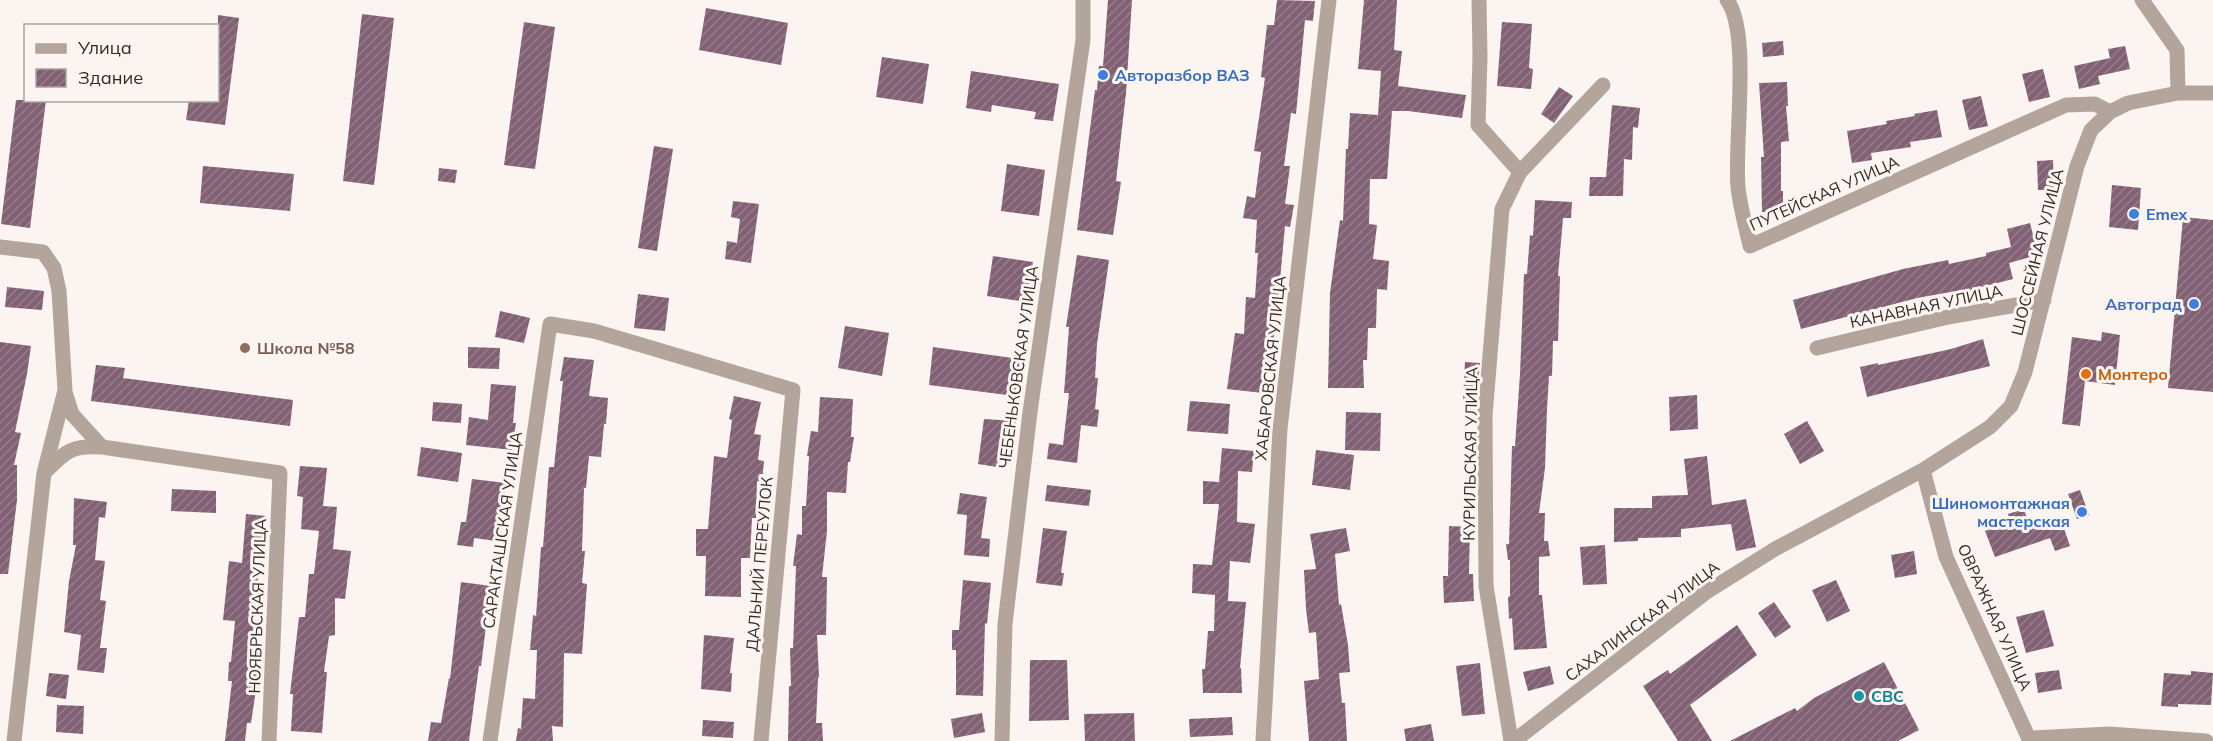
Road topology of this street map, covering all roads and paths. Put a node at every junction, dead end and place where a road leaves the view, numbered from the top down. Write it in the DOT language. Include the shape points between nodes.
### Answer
graph roads {
  1 [pos="1083,0"];
  2 [pos="1329,0"];
  3 [pos="1479,0"];
  4 [pos="1727,0"];
  5 [pos="2142,0"];
  6 [pos="1603,85"];
  7 [pos="2178,93"];
  8 [pos="2213,93"];
  9 [pos="2110,112"];
  10 [pos="1520,172"];
  11 [pos="0,247"];
  12 [pos="2044,300"];
  13 [pos="550,324"];
  14 [pos="1817,348"];
  15 [pos="65,390"];
  16 [pos="102,447"];
  17 [pos="1923,470"];
  18 [pos="44,473"];
  19 [pos="2030,740"];
  20 [pos="14,741"];
  21 [pos="269,741"];
  22 [pos="490,741"];
  23 [pos="761,741"];
  24 [pos="1002,741"];
  25 [pos="1263,741"];
  26 [pos="1512,741"];
  27 [pos="2206,741"];
  1 -- 24 [label="street, ЧЕБЕНЬКОВСКАЯ УЛИЦА" via="1083,40 1031,400 1005,624"];
  2 -- 25 [label="street, ХАБАРОВСКАЯ УЛИЦА" via="1280,429"];
  3 -- 10 [label="street" via="1478,125"];
  4 -- 9 [label="street, ПУТЕЙСКАЯ УЛИЦА" via="1740,40 1738,188 1750,246 2066,105 2094,104"];
  5 -- 7 [label="street" via="2177,50"];
  6 -- 10 [label="street, КУРИЛЬСКАЯ УЛИЦА"];
  7 -- 8 [label="street, ШОССЕЙНАЯ УЛИЦА"];
  7 -- 9 [label="street, ШОССЕЙНАЯ УЛИЦА" via="2128,103"];
  9 -- 12 [label="street, ШОССЕЙНАЯ УЛИЦА" via="2091,130 2084,146"];
  10 -- 26 [label="street, КУРИЛЬСКАЯ УЛИЦА" via="1502,209 1485,416 1486,586"];
  11 -- 15 [label="street" via="43,252 54,268"];
  12 -- 14 [label="street, КАНАВНАЯ УЛИЦА" via="1948,317"];
  12 -- 17 [label="street, ШОССЕЙНАЯ УЛИЦА" via="2025,372 2011,406 1979,435"];
  13 -- 22 [label="street, САРАКТАШСКАЯ УЛИЦА"];
  13 -- 23 [label="street, ДАЛЬНИЙ ПЕРЕУЛОК" via="594,332 793,390"];
  15 -- 16 [label="street" via="72,414"];
  15 -- 18 [label="street"];
  16 -- 18 [label="street" via="80,446 62,455"];
  16 -- 21 [label="street, НОЯБРЬСКАЯ УЛИЦА" via="280,473"];
  17 -- 19 [label="street, ОВРАЖНАЯ УЛИЦА" via="1946,557"];
  17 -- 26 [label="street, САХАЛИНСКАЯ УЛИЦА" via="1775,549 1705,593"];
  18 -- 20 [label="street"];
  19 -- 27 [label="street" via="2109,734"];
}
